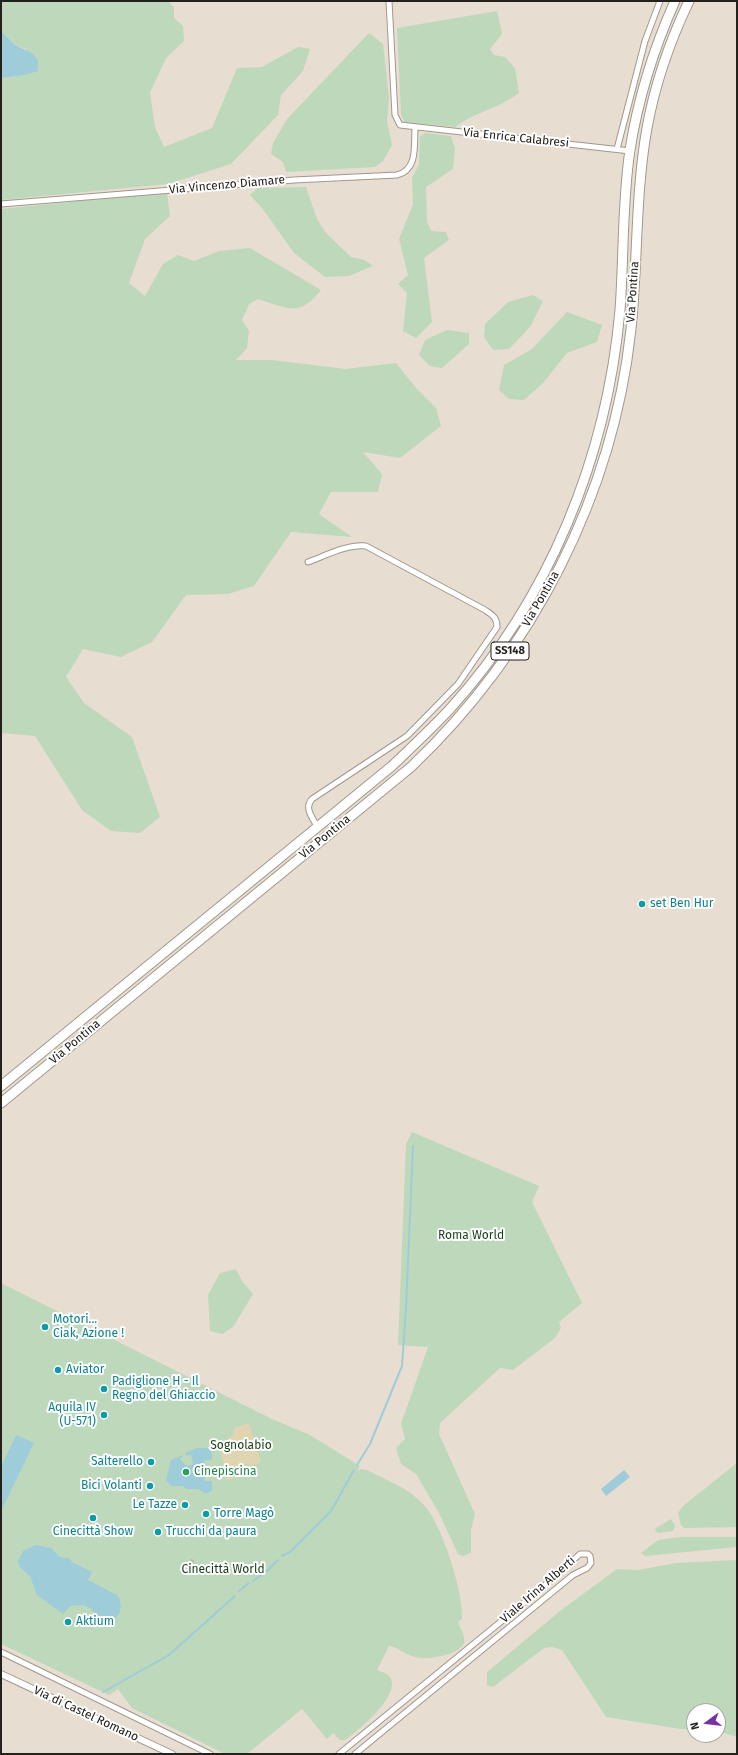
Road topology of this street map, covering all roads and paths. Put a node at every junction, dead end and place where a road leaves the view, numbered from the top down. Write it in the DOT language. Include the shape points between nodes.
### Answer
graph roads {
  1 [pos="389,1"];
  2 [pos="660,1"];
  3 [pos="675,1"];
  4 [pos="689,1"];
  5 [pos="415,128"];
  6 [pos="617,149"];
  7 [pos="630,151"];
  8 [pos="1,204"];
  9 [pos="308,562"];
  10 [pos="317,826"];
  11 [pos="45,1066"];
  12 [pos="1,1086"];
  13 [pos="1,1103"];
  14 [pos="1,1110"];
  15 [pos="1,1652"];
  16 [pos="1,1674"];
  17 [pos="172,1754"];
  18 [pos="210,1754"];
  19 [pos="339,1754"];
  20 [pos="355,1754"];
  1 -- 5 [label="street, Via Enrica Calabresi" via="396,119 400,125"];
  2 -- 6 [label="street" via="645,41"];
  3 -- 7 [label="highway, Via Pontina / SS148" via="648,76"];
  4 -- 11 [label="highway, Via Pontina / SS148" via="667,52 647,127 639,196 631,329 617,411 585,511 560,568 534,614 471,703 410,767"];
  5 -- 6 [label="street, Via Enrica Calabresi"];
  5 -- 8 [label="street, Via Vincenzo Diamare" via="412,164 406,172 397,175 294,180"];
  6 -- 7 [label="street, Via Enrica Calabresi"];
  7 -- 10 [label="highway, Via Pontina / SS148" via="620,309 611,381 594,450 564,532 543,575 501,645 450,709 392,766"];
  9 -- 10 [label="street" via="358,545 366,546 485,610 494,616 497,623 497,627 458,684 407,736 312,799 308,808"];
  10 -- 12 [label="highway, Via Pontina / SS148"];
  11 -- 13 [label="highway, Via Pontina / SS148"];
  11 -- 14 [label="highway" via="34,1082"];
  15 -- 18 [label="street"];
  16 -- 17 [label="street, Via di Castel Romano"];
  19 -- 20 [label="street, Viale Irina Alberti" via="580,1554 590,1556 591,1563 587,1568 573,1575"];
}
